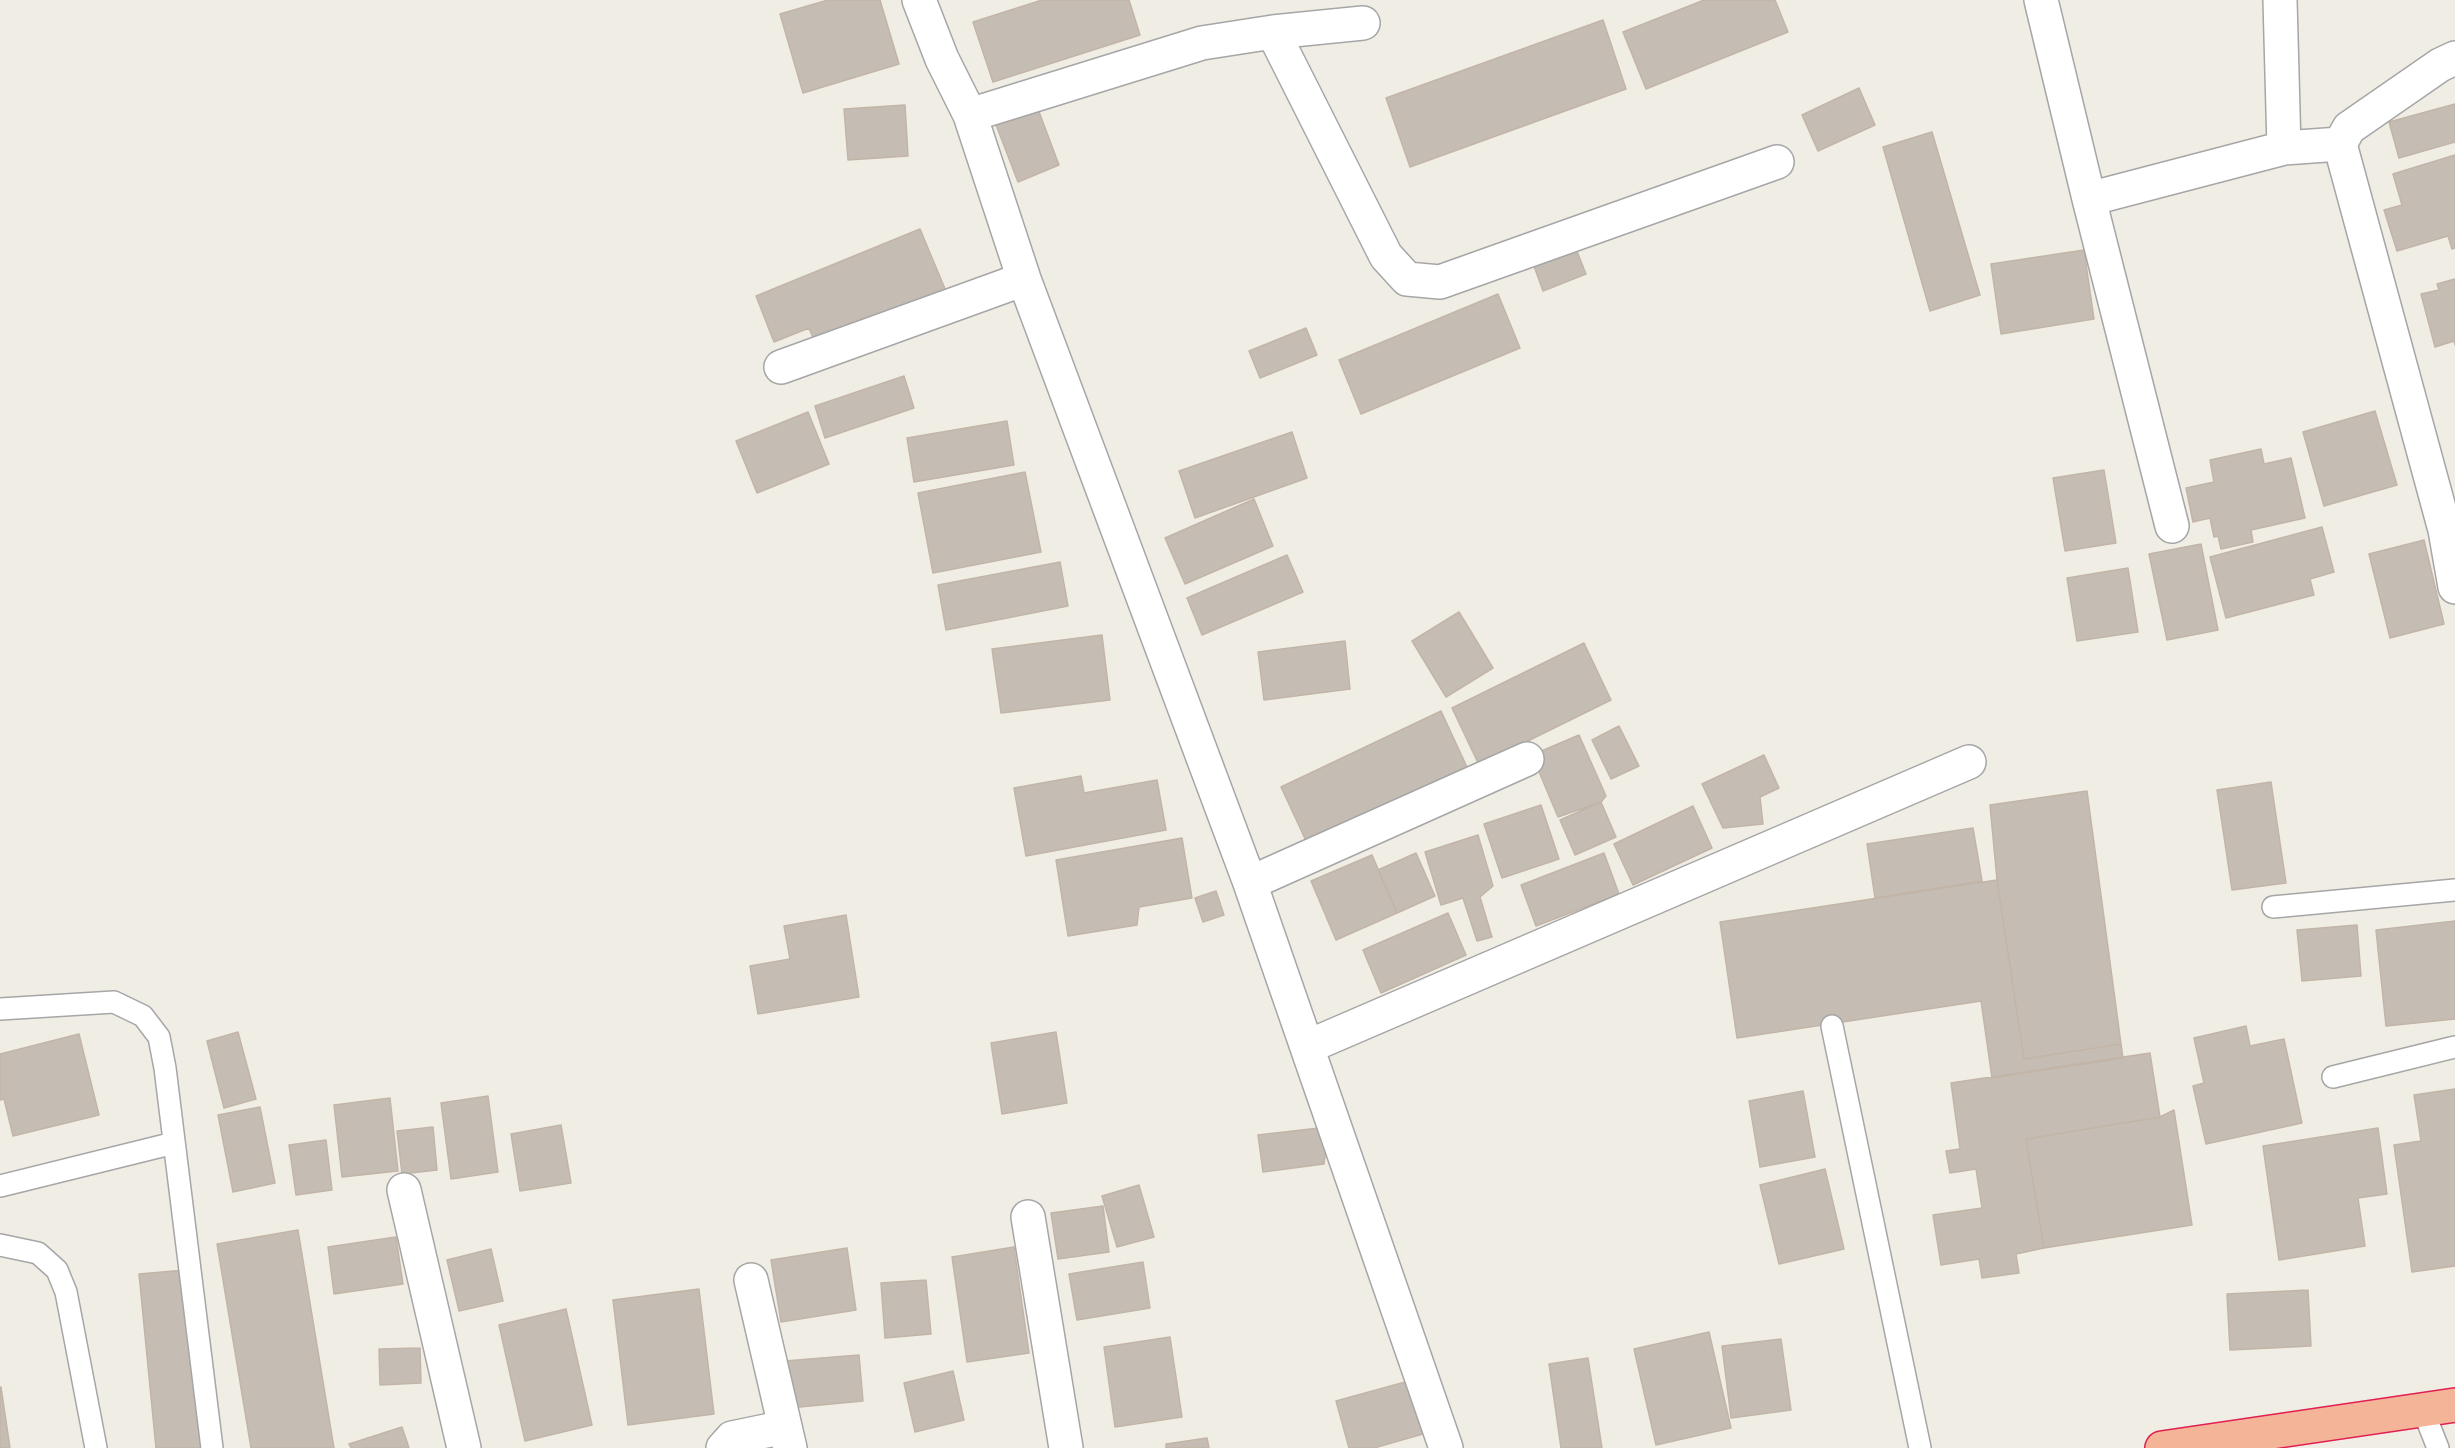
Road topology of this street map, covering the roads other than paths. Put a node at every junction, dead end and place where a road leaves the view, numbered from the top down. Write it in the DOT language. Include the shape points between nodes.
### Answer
graph roads {
  1 [pos="920,0"];
  2 [pos="2041,0"];
  3 [pos="2280,0"];
  4 [pos="1363,23"];
  5 [pos="1273,32"];
  6 [pos="2455,58"];
  7 [pos="970,115"];
  8 [pos="2340,144"];
  9 [pos="2284,148"];
  10 [pos="1777,162"];
  11 [pos="2088,199"];
  12 [pos="1024,279"];
  13 [pos="781,367"];
  14 [pos="2172,526"];
  15 [pos="2450,528"];
  16 [pos="2455,587"];
  17 [pos="1527,759"];
  18 [pos="1969,762"];
  19 [pos="1250,883"];
  20 [pos="2455,890"];
  21 [pos="2273,908"];
  22 [pos="0,1009"];
  23 [pos="1832,1026"];
  24 [pos="1307,1047"];
  25 [pos="2455,1047"];
  26 [pos="2333,1077"];
  27 [pos="174,1143"];
  28 [pos="0,1186"];
  29 [pos="404,1190"];
  30 [pos="1028,1217"];
  31 [pos="0,1245"];
  32 [pos="751,1280"];
  33 [pos="2455,1405"];
  34 [pos="2423,1410"];
  35 [pos="787,1438"];
  36 [pos="96,1448"];
  37 [pos="212,1448"];
  38 [pos="464,1448"];
  39 [pos="723,1448"];
  40 [pos="1066,1448"];
  41 [pos="1446,1448"];
  42 [pos="1920,1448"];
  43 [pos="2162,1448"];
  44 [pos="2438,1448"];
  1 -- 7 [label="street" via="942,59"];
  2 -- 11 [label="street"];
  3 -- 9 [label="street"];
  4 -- 5 [label="street"];
  5 -- 7 [label="street" via="1202,43"];
  5 -- 10 [label="street" via="1386,256 1407,279 1440,282"];
  6 -- 8 [label="street" via="2349,128"];
  7 -- 12 [label="street"];
  8 -- 9 [label="street"];
  8 -- 15 [label="street"];
  9 -- 11 [label="street"];
  11 -- 14 [label="street"];
  12 -- 13 [label="street"];
  12 -- 19 [label="street"];
  15 -- 16 [label="street"];
  17 -- 19 [label="street"];
  18 -- 24 [label="street"];
  19 -- 24 [label="street"];
  20 -- 21 [label="lane"];
  22 -- 27 [label="lane" via="114,1002 143,1016 159,1037"];
  23 -- 42 [label="lane"];
  24 -- 41 [label="street"];
  25 -- 26 [label="lane"];
  27 -- 28 [label="lane"];
  27 -- 37 [label="lane"];
  29 -- 38 [label="street"];
  30 -- 40 [label="street"];
  31 -- 36 [label="lane" via="38,1253 57,1270 66,1292"];
  32 -- 35 [label="street"];
  33 -- 34 [label="highway"];
  34 -- 43 [label="highway"];
  34 -- 44 [label="lane"];
  35 -- 39 [label="street" via="732,1438"];
}
